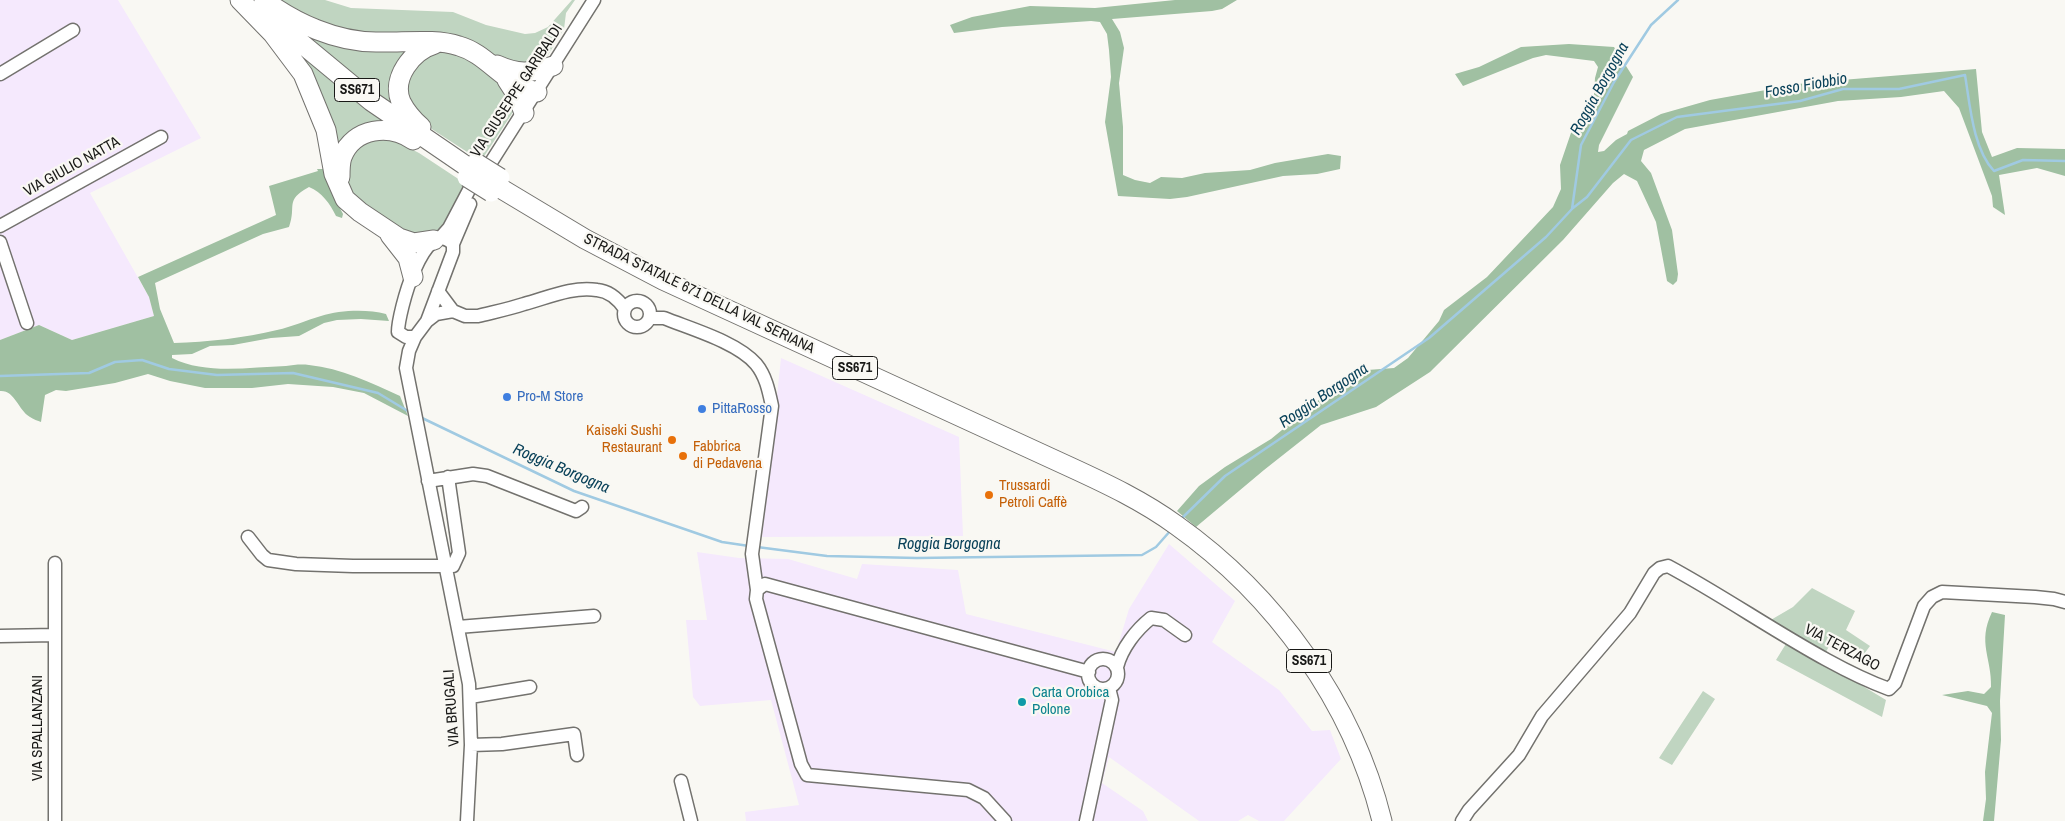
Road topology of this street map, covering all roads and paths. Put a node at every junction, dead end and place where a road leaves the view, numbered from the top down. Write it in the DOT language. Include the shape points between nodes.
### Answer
graph roads {
  1 [pos="240,0"];
  2 [pos="250,0"];
  3 [pos="264,0"];
  4 [pos="594,0"];
  5 [pos="73,30"];
  6 [pos="441,42"];
  7 [pos="553,66"];
  8 [pos="0,74"];
  9 [pos="513,76"];
  10 [pos="537,92"];
  11 [pos="524,113"];
  12 [pos="160,137"];
  13 [pos="483,177"];
  14 [pos="339,186"];
  15 [pos="0,226"];
  16 [pos="386,231"];
  17 [pos="437,239"];
  18 [pos="0,242"];
  19 [pos="453,244"];
  20 [pos="413,277"];
  21 [pos="438,291"];
  22 [pos="625,309"];
  23 [pos="453,312"];
  24 [pos="650,318"];
  25 [pos="427,321"];
  26 [pos="26,323"];
  27 [pos="398,332"];
  28 [pos="415,337"];
  29 [pos="406,368"];
  30 [pos="417,428"];
  31 [pos="448,477"];
  32 [pos="428,481"];
  33 [pos="582,507"];
  34 [pos="248,537"];
  35 [pos="55,563"];
  36 [pos="445,566"];
  37 [pos="757,590"];
  38 [pos="2065,602"];
  39 [pos="594,616"];
  40 [pos="458,627"];
  41 [pos="1185,635"];
  42 [pos="0,636"];
  43 [pos="54,636"];
  44 [pos="1117,667"];
  45 [pos="1089,672"];
  46 [pos="530,688"];
  47 [pos="1109,688"];
  48 [pos="470,697"];
  49 [pos="471,746"];
  50 [pos="577,755"];
  51 [pos="681,781"];
  52 [pos="55,821"];
  53 [pos="467,821"];
  54 [pos="691,821"];
  55 [pos="1006,821"];
  56 [pos="1086,821"];
  57 [pos="1382,821"];
  58 [pos="1462,821"];
  1 -- 14 [label="highway" via="273,34 303,74 326,130"];
  2 -- 13 [label="highway, STRADA STATALE 671 DELLA VAL SERIANA / SS671" via="371,101"];
  3 -- 6 [label="highway" via="297,22 344,38 373,42"];
  4 -- 7 [label="street, VIA GIUSEPPE GARIBALDI"];
  5 -- 8 [label="street"];
  6 -- 9 [label="highway" via="461,46"];
  6 -- 13 [label="highway" via="425,47 404,68 400,84 401,101 421,127"];
  7 -- 9 [label="highway"];
  7 -- 10 [label="street, VIA GIUSEPPE GARIBALDI"];
  9 -- 10 [label="highway" via="523,89"];
  9 -- 11 [label="highway"];
  10 -- 11 [label="street, VIA GIUSEPPE GARIBALDI"];
  11 -- 13 [label="street, VIA GIUSEPPE GARIBALDI"];
  12 -- 15 [label="street, VIA GIULIO NATTA"];
  13 -- 14 [label="highway" via="404,134 375,130 350,145 342,158"];
  13 -- 17 [label="street, VIA GIUSEPPE GARIBALDI" via="469,190 449,228"];
  13 -- 19 [label="street, VIA GIUSEPPE GARIBALDI"];
  13 -- 57 [label="highway, STRADA STATALE 671 DELLA VAL SERIANA / SS671" via="562,226 663,280 1070,466 1150,507 1189,534 1246,584 1305,655 1348,728"];
  14 -- 16 [label="highway" via="345,199"];
  16 -- 17 [label="highway" via="413,243"];
  16 -- 20 [label="highway" via="408,258"];
  17 -- 19 [label="street"];
  17 -- 20 [label="street, VIA GIUSEPPE GARIBALDI" via="425,250"];
  18 -- 26 [label="street"];
  19 -- 21 [label="street, VIA GIUSEPPE GARIBALDI"];
  20 -- 27 [label="street, VIA GIUSEPPE GARIBALDI"];
  21 -- 23 [label="street"];
  21 -- 25 [label="street, VIA GIUSEPPE GARIBALDI"];
  22 -- 23 [label="street" via="612,296 584,289 478,316"];
  22 -- 24 [label="street" via="631,302 639,301 647,305"];
  22 -- 24 [label="street" via="624,318 633,327 641,327"];
  23 -- 25 [label="street" via="442,312"];
  24 -- 37 [label="street" via="664,318 741,350 757,365 768,386 772,406 752,554"];
  25 -- 28 [label="street, VIA GIUSEPPE GARIBALDI"];
  27 -- 28 [label="street" via="406,338"];
  27 -- 29 [label="street, VIA GIUSEPPE GARIBALDI" via="402,363"];
  28 -- 29 [label="street, VIA GIUSEPPE GARIBALDI"];
  29 -- 30 [label="street, VIA GIUSEPPE GARIBALDI"];
  30 -- 32 [label="street, VIA BRUGALI"];
  31 -- 32 [label="street"];
  31 -- 33 [label="street" via="487,476 576,511"];
  31 -- 36 [label="street" via="459,553 453,566"];
  32 -- 36 [label="street, VIA BRUGALI"];
  34 -- 36 [label="street" via="268,560 353,566"];
  35 -- 43 [label="street, VIA SPALLANZANI"];
  36 -- 40 [label="street, VIA BRUGALI"];
  37 -- 45 [label="street" via="765,584"];
  37 -- 55 [label="street" via="756,599 766,639 807,775 968,790 984,798"];
  38 -- 58 [label="street, VIA TERZAGO" via="2035,597 1942,592 1924,606 1895,683 1889,689 1864,680 1800,646 1668,566 1660,568 1622,624 1547,710 1519,755"];
  39 -- 40 [label="street"];
  40 -- 48 [label="street, VIA BRUGALI"];
  41 -- 44 [label="street" via="1164,620 1150,618 1139,628"];
  42 -- 43 [label="street"];
  43 -- 52 [label="street, VIA SPALLANZANI"];
  44 -- 45 [label="street" via="1110,660 1101,659 1094,662"];
  44 -- 47 [label="street" via="1118,679"];
  45 -- 47 [label="street" via="1094,686"];
  46 -- 48 [label="street"];
  47 -- 56 [label="street" via="1112,700"];
  48 -- 49 [label="street, VIA BRUGALI"];
  49 -- 50 [label="street" via="574,734"];
  49 -- 53 [label="street, VIA BRUGALI"];
  51 -- 54 [label="street"];
}
